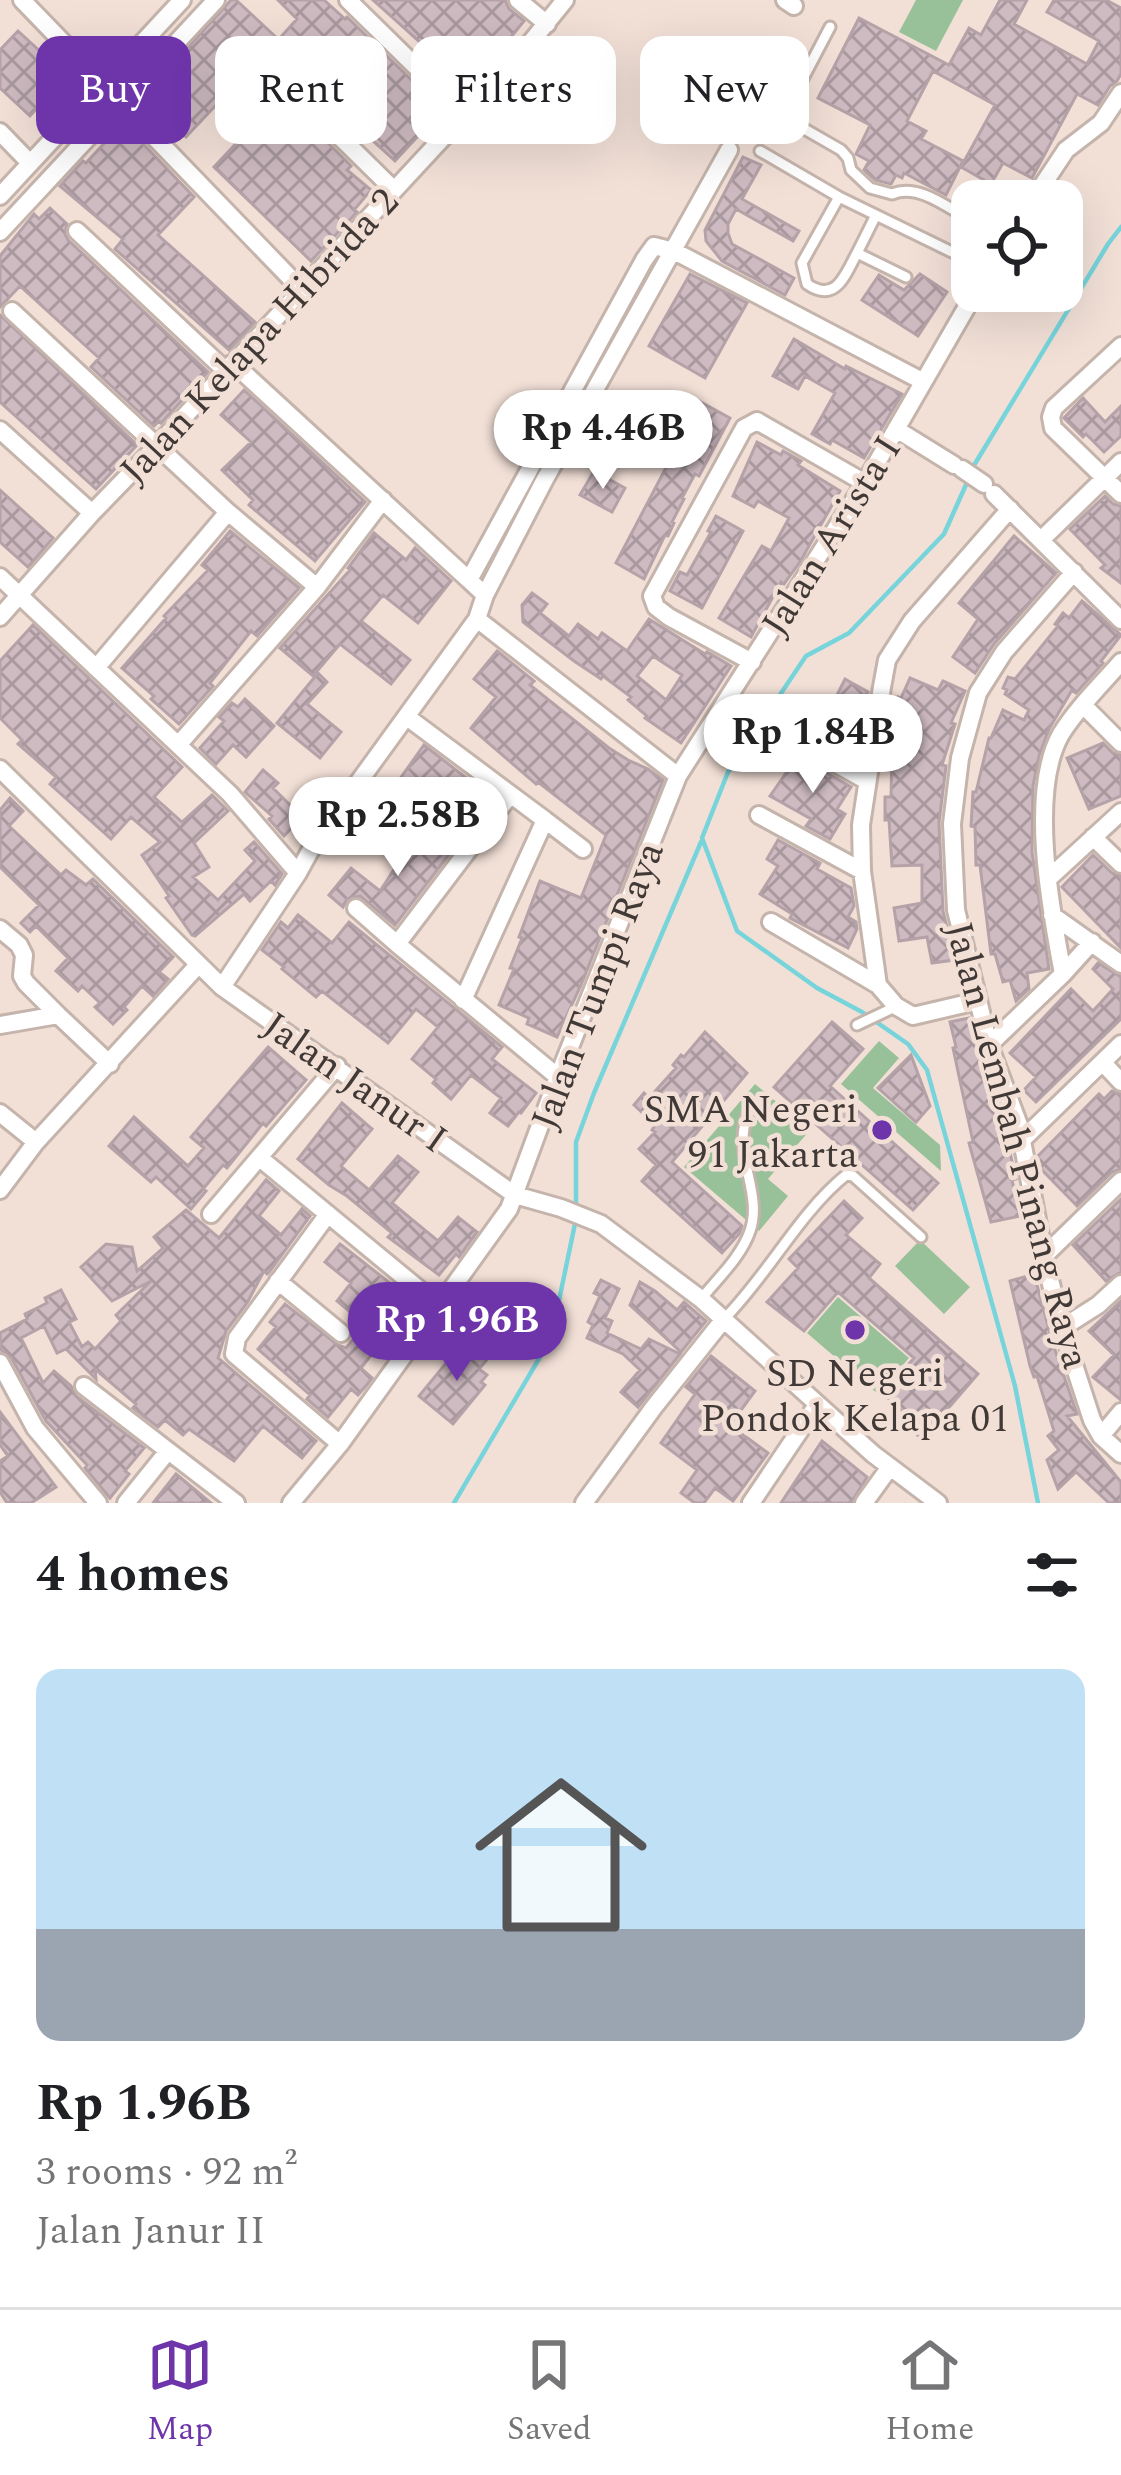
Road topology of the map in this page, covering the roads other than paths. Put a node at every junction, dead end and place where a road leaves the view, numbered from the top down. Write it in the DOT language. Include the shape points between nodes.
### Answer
graph roads {
  1 [pos="22,0"];
  2 [pos="182,0"];
  3 [pos="215,0"];
  4 [pos="348,0"];
  5 [pos="518,0"];
  6 [pos="565,0"];
  7 [pos="547,24"];
  8 [pos="830,27"];
  9 [pos="57,36"];
  10 [pos="148,36"];
  11 [pos="182,36"];
  12 [pos="536,36"];
  13 [pos="411,61"];
  14 [pos="1121,93"];
  15 [pos="0,132"];
  16 [pos="48,144"];
  17 [pos="82,144"];
  18 [pos="163,144"];
  19 [pos="347,144"];
  20 [pos="435,144"];
  21 [pos="729,150"];
  22 [pos="760,151"];
  23 [pos="30,164"];
  24 [pos="1047,180"];
  25 [pos="393,189"];
  26 [pos="0,196"];
  27 [pos="839,197"];
  28 [pos="951,210"];
  29 [pos="876,215"];
  30 [pos="77,231"];
  31 [pos="0,232"];
  32 [pos="674,251"];
  33 [pos="951,252"];
  34 [pos="857,253"];
  35 [pos="906,277"];
  36 [pos="302,289"];
  37 [pos="12,311"];
  38 [pos="963,312"];
  39 [pos="1121,346"];
  40 [pos="229,367"];
  41 [pos="922,381"];
  42 [pos="896,429"];
  43 [pos="0,430"];
  44 [pos="158,446"];
  45 [pos="1121,461"];
  46 [pos="1104,477"];
  47 [pos="865,483"];
  48 [pos="1121,494"];
  49 [pos="383,500"];
  50 [pos="1010,509"];
  51 [pos="228,512"];
  52 [pos="92,513"];
  53 [pos="1041,540"];
  54 [pos="1074,572"];
  55 [pos="0,577"];
  56 [pos="469,580"];
  57 [pos="317,587"];
  58 [pos="484,595"];
  59 [pos="19,596"];
  60 [pos="0,617"];
  61 [pos="477,619"];
  62 [pos="1121,620"];
  63 [pos="752,662"];
  64 [pos="1121,662"];
  65 [pos="96,668"];
  66 [pos="1083,705"];
  67 [pos="407,717"];
  68 [pos="1121,742"];
  69 [pos="179,745"];
  70 [pos="808,748"];
  71 [pos="0,769"];
  72 [pos="678,776"];
  73 [pos="867,781"];
  74 [pos="510,795"];
  75 [pos="1121,812"];
  76 [pos="760,815"];
  77 [pos="545,820"];
  78 [pos="1093,837"];
  79 [pos="583,849"];
  80 [pos="1121,864"];
  81 [pos="862,871"];
  82 [pos="298,873"];
  83 [pos="1048,879"];
  84 [pos="356,908"];
  85 [pos="1052,916"];
  86 [pos="770,922"];
  87 [pos="0,929"];
  88 [pos="1092,942"];
  89 [pos="397,944"];
  90 [pos="1121,964"];
  91 [pos="198,965"];
  92 [pos="1063,974"];
  93 [pos="878,985"];
  94 [pos="222,987"];
  95 [pos="463,1000"];
  96 [pos="976,1000"];
  97 [pos="889,1010"];
  98 [pos="58,1015"];
  99 [pos="0,1025"];
  100 [pos="857,1025"];
  101 [pos="1121,1044"];
  102 [pos="989,1045"];
  103 [pos="1103,1063"];
  104 [pos="110,1064"];
  105 [pos="337,1066"];
  106 [pos="558,1078"];
  107 [pos="1121,1082"];
  108 [pos="753,1102"];
  109 [pos="0,1113"];
  110 [pos="1023,1139"];
  111 [pos="36,1142"];
  112 [pos="260,1159"];
  113 [pos="1121,1181"];
  114 [pos="0,1190"];
  115 [pos="515,1195"];
  116 [pos="211,1214"];
  117 [pos="328,1214"];
  118 [pos="921,1238"];
  119 [pos="1044,1256"];
  120 [pos="278,1281"];
  121 [pos="1121,1283"];
  122 [pos="701,1299"];
  123 [pos="438,1305"];
  124 [pos="724,1319"];
  125 [pos="1062,1328"];
  126 [pos="340,1333"];
  127 [pos="0,1364"];
  128 [pos="84,1386"];
  129 [pos="817,1405"];
  130 [pos="1121,1412"];
  131 [pos="1101,1436"];
  132 [pos="340,1444"];
  133 [pos="168,1451"];
  134 [pos="1121,1454"];
  135 [pos="890,1467"];
  136 [pos="98,1503"];
  137 [pos="126,1503"];
  138 [pos="236,1503"];
  139 [pos="291,1503"];
  140 [pos="584,1503"];
  141 [pos="751,1503"];
  142 [pos="863,1503"];
  143 [pos="938,1503"];
  1 -- 9 [label="street"];
  2 -- 10 [label="street"];
  3 -- 11 [label="street"];
  4 -- 13 [label="street"];
  5 -- 7 [label="street"];
  6 -- 7 [label="street, Jalan Kelapa Hibrida 2"];
  7 -- 12 [label="street, Jalan Kelapa Hibrida 2"];
  8 -- 28 [label="lane" via="787,119 841,150 870,188 910,189"];
  14 -- 24 [label="street"];
  15 -- 23 [label="street"];
  16 -- 23 [label="street"];
  17 -- 31 [label="street"];
  18 -- 36 [label="street"];
  19 -- 25 [label="street"];
  20 -- 25 [label="street, Jalan Kelapa Hibrida 2"];
  21 -- 32 [label="street"];
  22 -- 27 [label="lane"];
  23 -- 26 [label="street"];
  25 -- 36 [label="street, Jalan Kelapa Hibrida 2"];
  27 -- 29 [label="lane"];
  27 -- 34 [label="lane" via="802,263 807,284 839,286"];
  29 -- 33 [label="lane"];
  29 -- 34 [label="lane"];
  30 -- 40 [label="street"];
  32 -- 41 [label="street"];
  32 -- 56 [label="street" via="654,246 644,260"];
  32 -- 58 [label="street"];
  34 -- 35 [label="lane"];
  36 -- 40 [label="street, Jalan Kelapa Hibrida 2"];
  37 -- 44 [label="street"];
  38 -- 41 [label="street, Jalan Arista I"];
  39 -- 46 [label="street" via="1051,417"];
  40 -- 44 [label="street, Jalan Kelapa Hibrida 2"];
  40 -- 49 [label="street"];
  41 -- 42 [label="street, Jalan Arista I"];
  42 -- 47 [label="street, Jalan Arista I"];
  42 -- 50 [label="street"];
  43 -- 52 [label="street"];
  44 -- 51 [label="street"];
  44 -- 52 [label="street, Jalan Kelapa Hibrida 2"];
  45 -- 46 [label="street"];
  46 -- 48 [label="street"];
  46 -- 53 [label="street"];
  47 -- 63 [label="street, Jalan Arista I"];
  47 -- 63 [label="street" via="758,422 744,428 652,596 656,608"];
  49 -- 56 [label="street"];
  49 -- 57 [label="street"];
  50 -- 53 [label="street"];
  50 -- 73 [label="street" via="887,660"];
  51 -- 57 [label="street"];
  51 -- 65 [label="street"];
  52 -- 59 [label="street, Jalan Kelapa Hibrida 2"];
  53 -- 54 [label="street"];
  54 -- 62 [label="street"];
  54 -- 96 [label="street, Jalan Lembah Pinang Raya" via="978,693 960,758 952,824 956,910"];
  55 -- 59 [label="street"];
  56 -- 58 [label="street"];
  57 -- 69 [label="street"];
  58 -- 61 [label="street"];
  59 -- 60 [label="street, Jalan Kelapa Hibrida 2"];
  59 -- 65 [label="street"];
  61 -- 67 [label="street"];
  61 -- 72 [label="street"];
  63 -- 72 [label="street, Jalan Arista I"];
  64 -- 66 [label="street"];
  65 -- 69 [label="street"];
  66 -- 68 [label="street"];
  66 -- 83 [label="street" via="1060,736 1044,786"];
  67 -- 74 [label="street"];
  67 -- 82 [label="street"];
  69 -- 82 [label="street"];
  70 -- 73 [label="street"];
  71 -- 91 [label="street, Jalan Janur I"];
  72 -- 106 [label="street, Jalan Tumpi Raya"];
  73 -- 81 [label="street"];
  74 -- 77 [label="street"];
  74 -- 89 [label="street"];
  75 -- 78 [label="street"];
  76 -- 81 [label="street"];
  77 -- 79 [label="street"];
  77 -- 95 [label="street"];
  78 -- 80 [label="street"];
  78 -- 83 [label="street"];
  81 -- 93 [label="street"];
  82 -- 94 [label="street"];
  83 -- 85 [label="street"];
  84 -- 89 [label="street"];
  85 -- 88 [label="street"];
  85 -- 92 [label="street"];
  86 -- 93 [label="street"];
  87 -- 98 [label="street" via="19,945 26,983"];
  88 -- 90 [label="street"];
  88 -- 92 [label="street"];
  89 -- 95 [label="street"];
  91 -- 94 [label="street, Jalan Janur I"];
  91 -- 104 [label="street"];
  92 -- 102 [label="street"];
  93 -- 97 [label="street"];
  94 -- 105 [label="street, Jalan Janur I"];
  95 -- 106 [label="street"];
  96 -- 97 [label="street" via="913,1016"];
  96 -- 102 [label="street, Jalan Lembah Pinang Raya"];
  97 -- 100 [label="lane"];
  98 -- 99 [label="street"];
  98 -- 104 [label="street"];
  101 -- 103 [label="street"];
  102 -- 110 [label="street, Jalan Lembah Pinang Raya"];
  103 -- 107 [label="street"];
  103 -- 110 [label="street"];
  104 -- 111 [label="street"];
  105 -- 112 [label="street"];
  105 -- 115 [label="street, Jalan Janur I"];
  106 -- 115 [label="street, Jalan Tumpi Raya"];
  108 -- 122 [label="lane" via="743,1140 752,1227"];
  109 -- 111 [label="street"];
  110 -- 119 [label="street, Jalan Lembah Pinang Raya"];
  111 -- 114 [label="street"];
  112 -- 116 [label="street"];
  112 -- 117 [label="street"];
  113 -- 119 [label="street"];
  115 -- 122 [label="street" via="601,1224"];
  115 -- 123 [label="street, Jalan Tumpi Raya"];
  117 -- 120 [label="street"];
  117 -- 123 [label="street"];
  118 -- 124 [label="lane" via="846,1175"];
  119 -- 125 [label="street, Jalan Lembah Pinang Raya"];
  120 -- 126 [label="street"];
  120 -- 132 [label="street" via="234,1354"];
  121 -- 125 [label="street"];
  122 -- 124 [label="street"];
  123 -- 132 [label="street, Jalan Tumpi Raya"];
  124 -- 129 [label="street"];
  124 -- 140 [label="street"];
  125 -- 131 [label="street, Jalan Lembah Pinang Raya"];
  127 -- 136 [label="street" via="34,1427"];
  128 -- 133 [label="street"];
  129 -- 135 [label="street"];
  129 -- 141 [label="street"];
  130 -- 131 [label="street"];
  131 -- 134 [label="street, Jalan Lembah Pinang Raya"];
  132 -- 139 [label="street, Jalan Tumpi Raya"];
  133 -- 137 [label="street"];
  133 -- 138 [label="street"];
  135 -- 142 [label="street"];
  135 -- 143 [label="street"];
}
